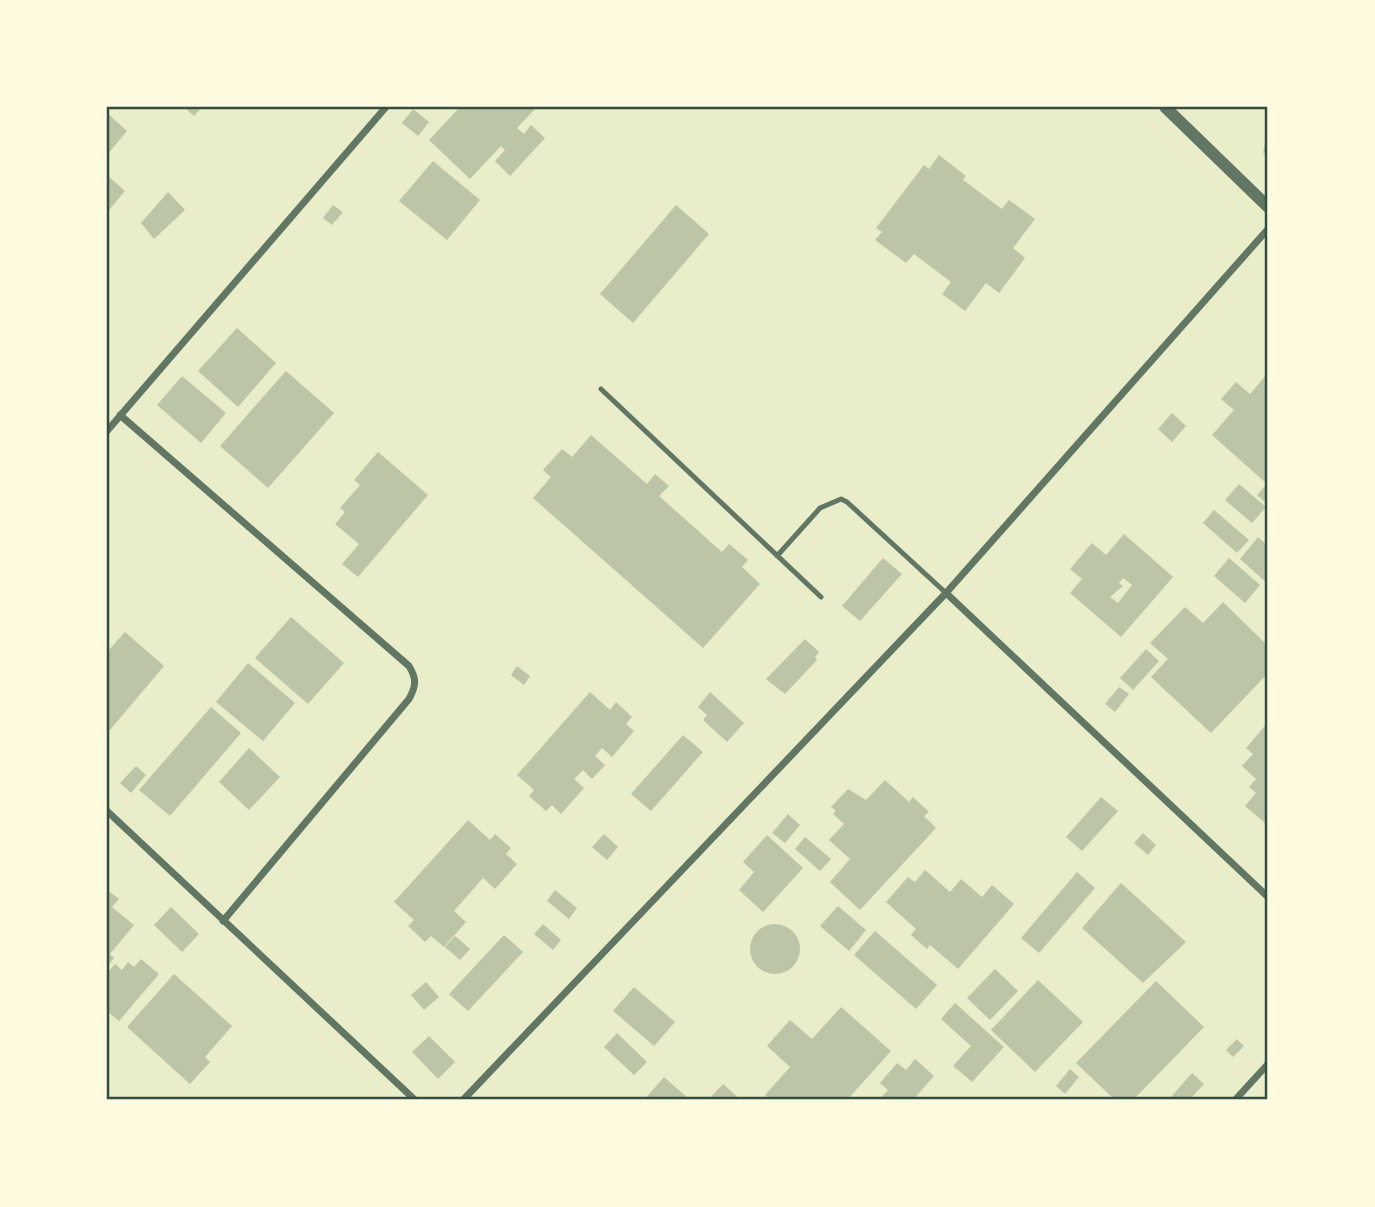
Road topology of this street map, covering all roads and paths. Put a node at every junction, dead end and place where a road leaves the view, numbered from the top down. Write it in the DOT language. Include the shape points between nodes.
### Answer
graph roads {
  1 [pos="386,107"];
  2 [pos="1165,107"];
  3 [pos="1268,207"];
  4 [pos="1268,229"];
  5 [pos="601,389"];
  6 [pos="120,415"];
  7 [pos="107,431"];
  8 [pos="777,556"];
  9 [pos="946,593"];
  10 [pos="821,597"];
  11 [pos="107,811"];
  12 [pos="1268,897"];
  13 [pos="223,921"];
  14 [pos="1268,1064"];
  15 [pos="415,1100"];
  16 [pos="463,1100"];
  17 [pos="1235,1100"];
  1 -- 6 [label="street"];
  2 -- 3 [label="street"];
  4 -- 9 [label="street"];
  5 -- 8 [label="lane"];
  6 -- 7 [label="street"];
  6 -- 13 [label="street" via="409,666 415,676 410,699"];
  8 -- 9 [label="lane" via="820,508 841,499"];
  8 -- 10 [label="lane"];
  9 -- 12 [label="street"];
  9 -- 16 [label="street"];
  11 -- 13 [label="street"];
  13 -- 15 [label="street"];
  14 -- 17 [label="street"];
}
